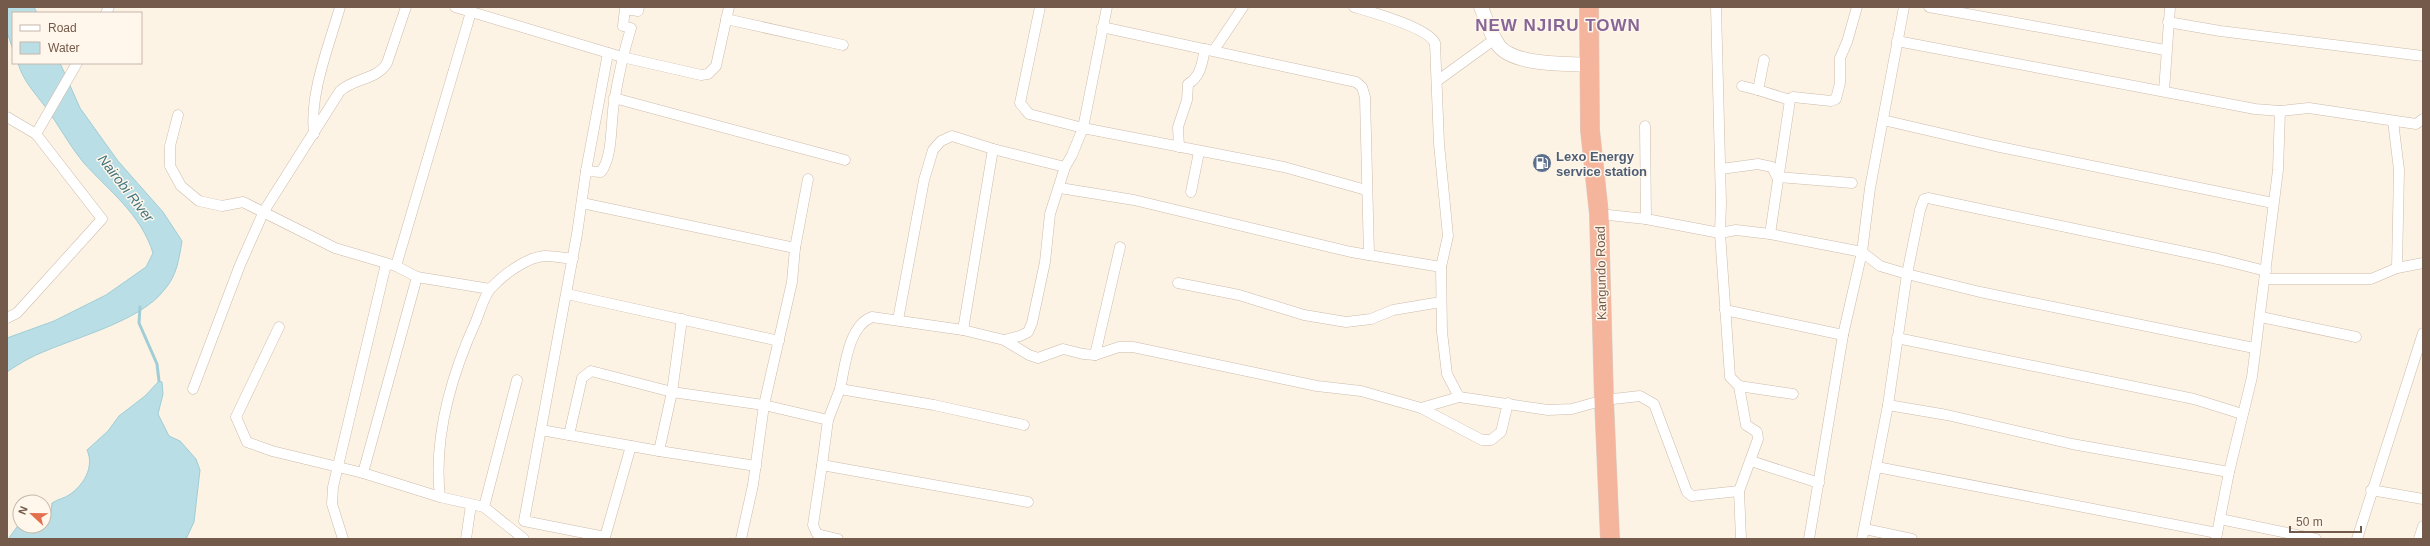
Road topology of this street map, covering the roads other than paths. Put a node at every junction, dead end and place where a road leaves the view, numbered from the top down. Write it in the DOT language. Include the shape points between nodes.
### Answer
graph roads {
  1 [pos="340,7"];
  2 [pos="406,7"];
  3 [pos="455,7"];
  4 [pos="639,7"];
  5 [pos="729,7"];
  6 [pos="1040,7"];
  7 [pos="1107,7"];
  8 [pos="1242,7"];
  9 [pos="1354,7"];
  10 [pos="1481,7"];
  11 [pos="1589,7"];
  12 [pos="1716,7"];
  13 [pos="1857,7"];
  14 [pos="1904,7"];
  15 [pos="1929,7"];
  16 [pos="2170,7"];
  17 [pos="472,12"];
  18 [pos="1387,12"];
  19 [pos="726,19"];
  20 [pos="2168,22"];
  21 [pos="1102,27"];
  22 [pos="1496,39"];
  23 [pos="1897,41"];
  24 [pos="843,45"];
  25 [pos="1210,49"];
  26 [pos="2166,50"];
  27 [pos="608,53"];
  28 [pos="2423,56"];
  29 [pos="622,58"];
  30 [pos="1764,60"];
  31 [pos="76,64"];
  32 [pos="1590,65"];
  33 [pos="1437,81"];
  34 [pos="1742,86"];
  35 [pos="1758,90"];
  36 [pos="2164,91"];
  37 [pos="614,98"];
  38 [pos="1790,100"];
  39 [pos="2280,111"];
  40 [pos="178,115"];
  41 [pos="7,117"];
  42 [pos="2423,119"];
  43 [pos="1883,120"];
  44 [pos="2393,121"];
  45 [pos="1645,126"];
  46 [pos="1083,128"];
  47 [pos="36,134"];
  48 [pos="314,134"];
  49 [pos="1179,147"];
  50 [pos="993,149"];
  51 [pos="1199,152"];
  52 [pos="845,160"];
  53 [pos="1065,166"];
  54 [pos="1721,169"];
  55 [pos="586,171"];
  56 [pos="1777,177"];
  57 [pos="808,179"];
  58 [pos="1852,183"];
  59 [pos="1060,188"];
  60 [pos="1366,190"];
  61 [pos="1191,192"];
  62 [pos="582,203"];
  63 [pos="2273,204"];
  64 [pos="264,211"];
  65 [pos="1599,214"];
  66 [pos="1646,219"];
  67 [pos="1720,233"];
  68 [pos="1770,234"];
  69 [pos="1120,247"];
  70 [pos="795,248"];
  71 [pos="1862,252"];
  72 [pos="1369,255"];
  73 [pos="573,259"];
  74 [pos="2423,263"];
  75 [pos="391,265"];
  76 [pos="1441,267"];
  77 [pos="2396,268"];
  78 [pos="1907,274"];
  79 [pos="2266,275"];
  80 [pos="417,277"];
  81 [pos="1178,283"];
  82 [pos="490,289"];
  83 [pos="567,294"];
  84 [pos="1441,302"];
  85 [pos="1725,310"];
  86 [pos="2260,317"];
  87 [pos="7,318"];
  88 [pos="682,319"];
  89 [pos="898,320"];
  90 [pos="278,327"];
  91 [pos="962,330"];
  92 [pos="2423,333"];
  93 [pos="1844,335"];
  94 [pos="2356,337"];
  95 [pos="1897,338"];
  96 [pos="1004,340"];
  97 [pos="779,341"];
  98 [pos="2254,348"];
  99 [pos="1095,355"];
  100 [pos="517,380"];
  101 [pos="1739,386"];
  102 [pos="840,389"];
  103 [pos="193,390"];
  104 [pos="672,392"];
  105 [pos="1793,394"];
  106 [pos="1459,397"];
  107 [pos="1604,400"];
  108 [pos="1508,403"];
  109 [pos="764,405"];
  110 [pos="1888,405"];
  111 [pos="1421,408"];
  112 [pos="2242,414"];
  113 [pos="828,420"];
  114 [pos="1024,425"];
  115 [pos="541,430"];
  116 [pos="569,435"];
  117 [pos="631,446"];
  118 [pos="659,451"];
  119 [pos="1751,461"];
  120 [pos="822,465"];
  121 [pos="756,466"];
  122 [pos="336,467"];
  123 [pos="1877,467"];
  124 [pos="363,472"];
  125 [pos="2229,472"];
  126 [pos="1819,484"];
  127 [pos="2371,490"];
  128 [pos="1739,491"];
  129 [pos="440,497"];
  130 [pos="2423,499"];
  131 [pos="1028,502"];
  132 [pos="471,505"];
  133 [pos="484,507"];
  134 [pos="2220,519"];
  135 [pos="524,521"];
  136 [pos="2423,526"];
  137 [pos="1864,534"];
  138 [pos="2217,536"];
  139 [pos="609,538"];
  140 [pos="343,539"];
  141 [pos="466,539"];
  142 [pos="525,539"];
  143 [pos="741,539"];
  144 [pos="838,539"];
  145 [pos="1610,539"];
  146 [pos="1741,539"];
  147 [pos="1809,539"];
  148 [pos="1912,539"];
  149 [pos="2316,539"];
  150 [pos="2357,539"];
  151 [pos="2419,539"];
  1 -- 48 [label="street" via="315,99 312,119"];
  2 -- 48 [label="street" via="383,70 343,88"];
  3 -- 17 [label="street"];
  4 -- 29 [label="street" via="638,11 625,9 623,26 631,28"];
  5 -- 19 [label="street"];
  6 -- 46 [label="street" via="1020,102 1029,114"];
  7 -- 21 [label="street"];
  8 -- 25 [label="street"];
  9 -- 18 [label="street"];
  10 -- 22 [label="main road"];
  11 -- 32 [label="highway, Kangundo Road"];
  12 -- 54 [label="street"];
  13 -- 38 [label="street" via="1840,58 1840,83 1836,98 1831,101 1793,97"];
  14 -- 23 [label="street"];
  15 -- 26 [label="street"];
  16 -- 20 [label="street"];
  17 -- 27 [label="street"];
  17 -- 75 [label="street"];
  18 -- 33 [label="street" via="1433,39"];
  19 -- 24 [label="street"];
  19 -- 29 [label="street" via="716,66 708,74"];
  20 -- 26 [label="street"];
  20 -- 28 [label="street" via="2220,31"];
  21 -- 25 [label="street"];
  21 -- 46 [label="street"];
  22 -- 32 [label="main road" via="1505,51 1527,60"];
  22 -- 33 [label="street"];
  23 -- 36 [label="street"];
  23 -- 43 [label="street"];
  25 -- 49 [label="street" via="1196,80 1188,84 1187,100 1178,126"];
  25 -- 60 [label="street" via="1356,82 1362,87 1365,97"];
  26 -- 36 [label="street"];
  27 -- 29 [label="street"];
  27 -- 55 [label="street"];
  29 -- 37 [label="street"];
  30 -- 35 [label="street"];
  31 -- 47 [label="street"];
  32 -- 65 [label="highway, Kangundo Road" via="1590,130"];
  33 -- 76 [label="street" via="1439,144 1448,236"];
  34 -- 35 [label="street"];
  35 -- 38 [label="street"];
  36 -- 39 [label="street" via="2255,109"];
  37 -- 52 [label="street"];
  37 -- 55 [label="street" via="608,160 602,172"];
  38 -- 56 [label="street"];
  39 -- 44 [label="street" via="2309,108"];
  39 -- 63 [label="street" via="2281,137"];
  40 -- 64 [label="street" via="170,146 170,166 181,186 198,201 222,206 243,202"];
  41 -- 47 [label="street"];
  42 -- 44 [label="street" via="2416,124"];
  43 -- 63 [label="street"];
  43 -- 71 [label="street" via="1870,188"];
  44 -- 77 [label="street" via="2399,170"];
  45 -- 66 [label="street"];
  46 -- 49 [label="street"];
  46 -- 53 [label="street"];
  47 -- 87 [label="street" via="102,219 18,313"];
  48 -- 64 [label="street"];
  49 -- 51 [label="street"];
  50 -- 53 [label="street"];
  50 -- 89 [label="street" via="952,136 941,141 933,150 924,180"];
  50 -- 91 [label="street"];
  51 -- 60 [label="street" via="1284,167"];
  51 -- 61 [label="street"];
  53 -- 59 [label="street"];
  54 -- 56 [label="street" via="1763,165 1772,167"];
  54 -- 67 [label="street"];
  55 -- 62 [label="street"];
  56 -- 58 [label="street"];
  56 -- 68 [label="street"];
  57 -- 70 [label="street"];
  59 -- 72 [label="street" via="1134,200"];
  59 -- 96 [label="street" via="1050,214 1032,323 1028,332"];
  60 -- 72 [label="street"];
  62 -- 70 [label="street"];
  62 -- 73 [label="street"];
  63 -- 79 [label="street"];
  64 -- 75 [label="street" via="335,248"];
  64 -- 103 [label="street" via="240,265"];
  65 -- 66 [label="street"];
  65 -- 107 [label="highway, Kangundo Road"];
  66 -- 67 [label="street"];
  67 -- 68 [label="street" via="1736,230"];
  67 -- 85 [label="street"];
  68 -- 71 [label="street"];
  69 -- 99 [label="street"];
  70 -- 97 [label="street" via="792,282"];
  71 -- 78 [label="street" via="1880,266"];
  71 -- 93 [label="street"];
  72 -- 76 [label="street"];
  73 -- 82 [label="street" via="544,256 531,260"];
  73 -- 83 [label="street"];
  74 -- 77 [label="street"];
  75 -- 80 [label="street"];
  75 -- 122 [label="street"];
  76 -- 84 [label="street"];
  77 -- 79 [label="street" via="2370,279"];
  78 -- 79 [label="street" via="1922,202 1928,198 2218,259"];
  78 -- 95 [label="street"];
  78 -- 98 [label="street" via="1980,292"];
  79 -- 86 [label="street"];
  80 -- 82 [label="street"];
  80 -- 124 [label="street"];
  81 -- 84 [label="street" via="1240,295 1304,314 1346,322 1371,319 1393,310"];
  82 -- 129 [label="street" via="463,349 442,418 438,475"];
  83 -- 88 [label="street"];
  83 -- 115 [label="street"];
  84 -- 106 [label="street" via="1445,364"];
  85 -- 93 [label="street"];
  85 -- 101 [label="street" via="1730,377"];
  86 -- 94 [label="street"];
  86 -- 98 [label="street"];
  88 -- 97 [label="street"];
  88 -- 104 [label="street"];
  89 -- 91 [label="street"];
  89 -- 102 [label="street" via="872,317 859,326 853,336"];
  90 -- 122 [label="street" via="236,417 248,442 272,451"];
  91 -- 96 [label="street"];
  92 -- 127 [label="street" via="2405,395"];
  93 -- 126 [label="street"];
  95 -- 110 [label="street"];
  95 -- 112 [label="street" via="2194,399"];
  96 -- 99 [label="street" via="1038,358 1063,349"];
  97 -- 109 [label="street"];
  98 -- 112 [label="street" via="2252,377"];
  99 -- 111 [label="street" via="1119,347 1133,347 1317,386 1361,391"];
  100 -- 133 [label="street"];
  101 -- 105 [label="street"];
  101 -- 119 [label="street" via="1746,426 1757,432 1758,439"];
  102 -- 113 [label="street"];
  102 -- 114 [label="street" via="934,405"];
  104 -- 109 [label="street"];
  104 -- 116 [label="street" via="591,370 582,378"];
  104 -- 118 [label="street"];
  106 -- 108 [label="street"];
  106 -- 111 [label="street"];
  107 -- 108 [label="street" via="1572,409 1548,410"];
  107 -- 128 [label="street" via="1640,396 1654,404 1687,492 1692,496"];
  107 -- 145 [label="highway, Kangundo Road"];
  108 -- 111 [label="street" via="1501,432 1491,440 1482,440"];
  109 -- 113 [label="street"];
  109 -- 121 [label="street"];
  110 -- 123 [label="street"];
  110 -- 125 [label="street" via="1947,415 2072,444"];
  112 -- 125 [label="street"];
  113 -- 120 [label="street"];
  115 -- 116 [label="street"];
  115 -- 135 [label="street"];
  116 -- 117 [label="street"];
  117 -- 118 [label="street"];
  117 -- 139 [label="street"];
  118 -- 121 [label="street"];
  119 -- 126 [label="street"];
  119 -- 128 [label="street"];
  120 -- 131 [label="street"];
  120 -- 144 [label="street" via="813,526 817,534"];
  121 -- 143 [label="street"];
  122 -- 124 [label="street"];
  122 -- 140 [label="street" via="332,504"];
  123 -- 137 [label="street"];
  123 -- 138 [label="street"];
  124 -- 129 [label="street"];
  125 -- 134 [label="street"];
  126 -- 147 [label="street"];
  127 -- 130 [label="street"];
  127 -- 150 [label="street"];
  128 -- 146 [label="street"];
  129 -- 132 [label="street"];
  132 -- 133 [label="street"];
  132 -- 141 [label="street"];
  133 -- 142 [label="street"];
  134 -- 138 [label="street"];
  134 -- 149 [label="street"];
  135 -- 139 [label="street"];
  135 -- 142 [label="street"];
  136 -- 151 [label="street"];
  137 -- 148 [label="street"];
}
